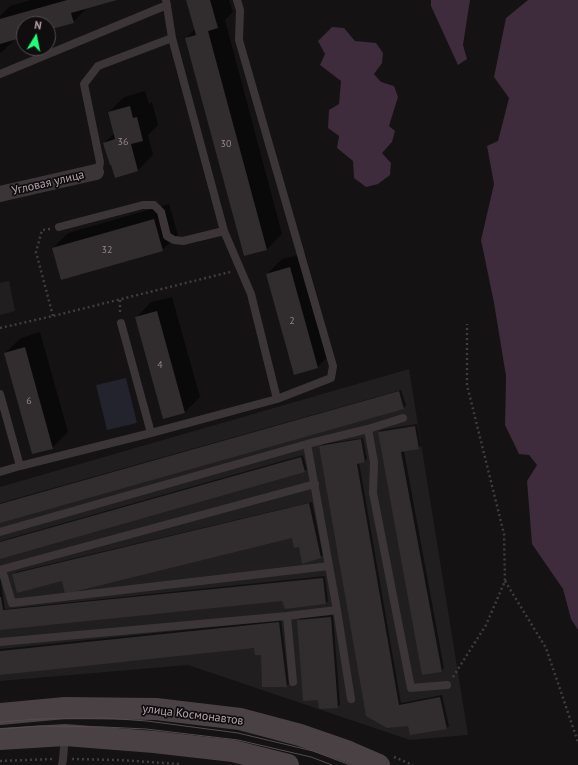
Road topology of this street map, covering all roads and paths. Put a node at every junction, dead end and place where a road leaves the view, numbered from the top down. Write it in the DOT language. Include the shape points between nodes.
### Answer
graph roads {
  1 [pos="237,0"];
  2 [pos="167,2"];
  3 [pos="172,38"];
  4 [pos="0,74"];
  5 [pos="96,172"];
  6 [pos="0,194"];
  7 [pos="60,227"];
  8 [pos="224,231"];
  9 [pos="240,270"];
  10 [pos="53,316"];
  11 [pos="121,323"];
  12 [pos="468,324"];
  13 [pos="0,328"];
  14 [pos="0,394"];
  15 [pos="277,399"];
  16 [pos="403,418"];
  17 [pos="368,429"];
  18 [pos="151,433"];
  19 [pos="307,444"];
  20 [pos="20,466"];
  21 [pos="0,472"];
  22 [pos="314,484"];
  23 [pos="0,532"];
  24 [pos="329,566"];
  25 [pos="1,570"];
  26 [pos="505,581"];
  27 [pos="337,610"];
  28 [pos="287,616"];
  29 [pos="0,642"];
  30 [pos="293,682"];
  31 [pos="447,685"];
  32 [pos="351,700"];
  33 [pos="0,714"];
  34 [pos="65,735"];
  35 [pos="0,739"];
  36 [pos="578,742"];
  37 [pos="0,761"];
  38 [pos="62,762"];
  39 [pos="184,764"];
  40 [pos="288,765"];
  41 [pos="379,765"];
  1 -- 15 [label="lane" via="240,10 239,40 333,366 331,378"];
  2 -- 3 [label="lane"];
  2 -- 4 [label="lane"];
  3 -- 5 [label="lane" via="98,66 84,84 100,162 100,168"];
  3 -- 8 [label="lane"];
  5 -- 6 [label="street, Угловая улица"];
  7 -- 8 [label="lane" via="144,205 154,205 161,212 167,236 174,240 183,241"];
  7 -- 10 [label="path" via="42,230 36,252"];
  8 -- 9 [label="lane"];
  9 -- 10 [label="path"];
  9 -- 15 [label="lane" via="250,294"];
  10 -- 13 [label="path"];
  11 -- 18 [label="lane"];
  12 -- 26 [label="path" via="467,385 504,534"];
  14 -- 20 [label="lane"];
  15 -- 18 [label="lane"];
  16 -- 17 [label="lane"];
  17 -- 19 [label="lane"];
  17 -- 31 [label="lane" via="374,462 373,494 411,688"];
  18 -- 20 [label="lane"];
  19 -- 22 [label="lane"];
  19 -- 23 [label="lane"];
  20 -- 21 [label="lane"];
  22 -- 24 [label="lane"];
  22 -- 25 [label="lane"];
  24 -- 25 [label="lane" via="12,603"];
  24 -- 27 [label="lane"];
  26 -- 31 [label="path" via="486,625"];
  26 -- 36 [label="path" via="546,648"];
  27 -- 28 [label="lane"];
  27 -- 32 [label="lane"];
  28 -- 29 [label="lane"];
  28 -- 30 [label="lane"];
  33 -- 41 [label="main road, улица Космонавтов" via="65,708 156,709 240,719 300,735"];
  34 -- 35 [label="main road"];
  34 -- 38 [label="lane"];
  34 -- 40 [label="main road" via="233,751"];
  37 -- 38 [label="path"];
  38 -- 39 [label="path" via="119,760"];
}
